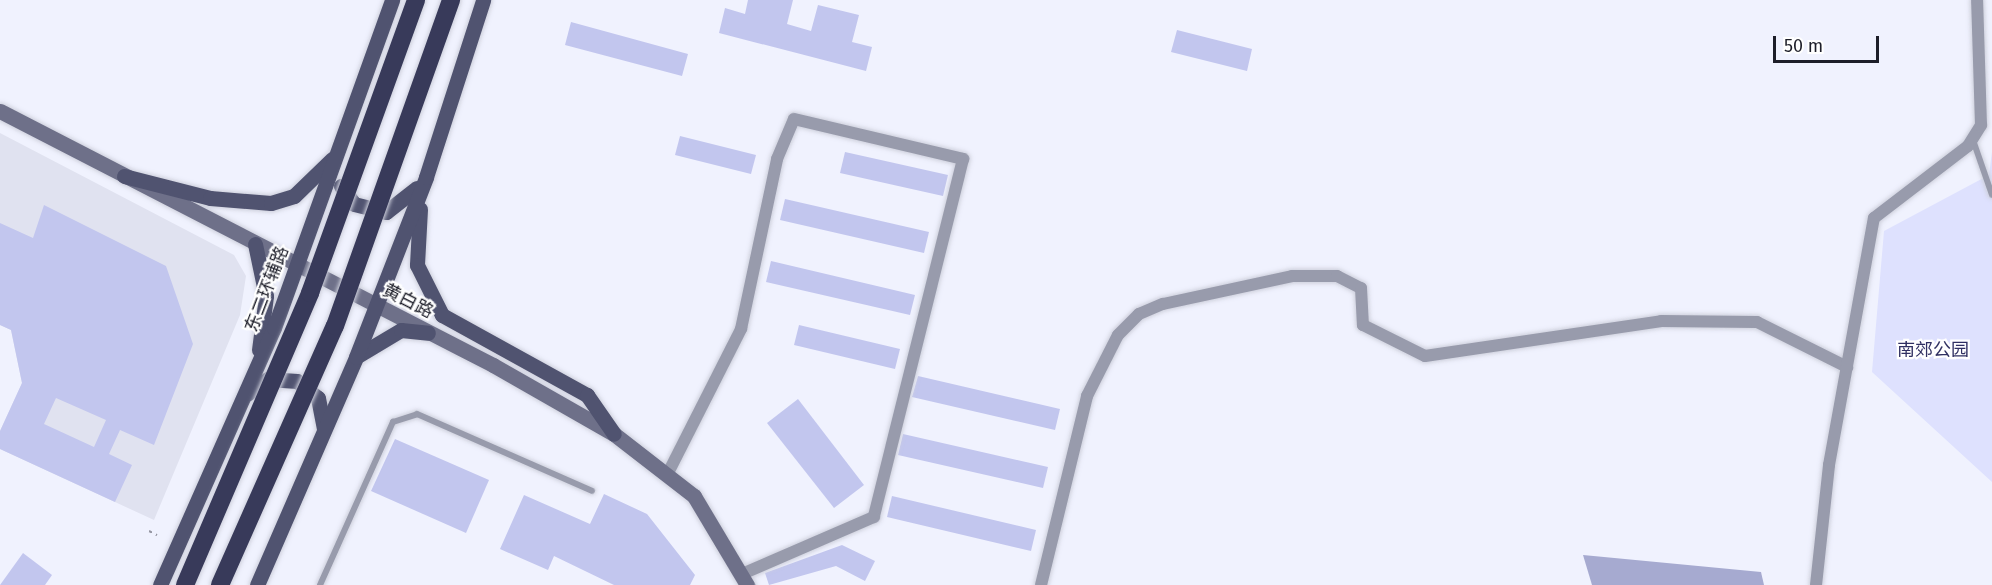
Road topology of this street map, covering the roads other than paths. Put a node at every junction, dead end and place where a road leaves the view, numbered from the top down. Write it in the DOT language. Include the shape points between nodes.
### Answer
graph roads {
  1 [pos="392,0"];
  2 [pos="416,0"];
  3 [pos="451,0"];
  4 [pos="483,0"];
  5 [pos="1977,0"];
  6 [pos="0,111"];
  7 [pos="1973,139"];
  8 [pos="342,145"];
  9 [pos="124,176"];
  10 [pos="426,177"];
  11 [pos="1992,195"];
  12 [pos="255,244"];
  13 [pos="297,266"];
  14 [pos="376,306"];
  15 [pos="428,333"];
  16 [pos="356,357"];
  17 [pos="1847,367"];
  18 [pos="256,368"];
  19 [pos="244,397"];
  20 [pos="324,431"];
  21 [pos="614,434"];
  22 [pos="667,475"];
  23 [pos="592,491"];
  24 [pos="745,579"];
  25 [pos="160,585"];
  26 [pos="185,585"];
  27 [pos="220,585"];
  28 [pos="257,585"];
  29 [pos="320,585"];
  30 [pos="1041,585"];
  31 [pos="1816,585"];
  1 -- 8 [label="main road, 东二环辅路"];
  2 -- 26 [label="highway, bridge" via="310,293"];
  3 -- 27 [label="highway, bridge" via="335,326"];
  4 -- 10 [label="main road"];
  5 -- 7 [label="street" via="1981,126"];
  6 -- 9 [label="main road, 黄白路"];
  7 -- 11 [label="lane"];
  7 -- 17 [label="street" via="1874,218"];
  8 -- 9 [label="main road" via="319,176 294,196 271,203 210,198"];
  8 -- 10 [label="main road" via="338,172 342,187 362,208 393,210"];
  8 -- 13 [label="main road, 东二环辅路"];
  9 -- 12 [label="main road, 黄白路"];
  10 -- 14 [label="main road"];
  10 -- 21 [label="main road" via="416,252 434,305 455,323 587,394"];
  12 -- 13 [label="main road, 黄白路"];
  12 -- 18 [label="main road" via="266,296"];
  13 -- 14 [label="main road, 黄白路"];
  13 -- 18 [label="main road, 东二环辅路"];
  14 -- 15 [label="main road, 黄白路"];
  14 -- 16 [label="main road"];
  15 -- 16 [label="main road" via="401,330 378,339"];
  15 -- 21 [label="main road, 黄白路"];
  16 -- 20 [label="main road"];
  17 -- 30 [label="street" via="1757,322 1661,321 1425,356 1363,325 1361,288 1337,276 1292,276 1163,304 1139,314 1118,335 1087,396"];
  17 -- 31 [label="street"];
  18 -- 19 [label="main road, 东二环辅路"];
  19 -- 20 [label="main road" via="263,380 297,381 318,398"];
  19 -- 25 [label="main road, 东二环辅路"];
  20 -- 28 [label="main road"];
  21 -- 22 [label="main road, 黄白路"];
  22 -- 24 [label="main road, 黄白路" via="694,496"];
  22 -- 24 [label="street" via="741,329 777,159 794,119 963,159 874,516"];
  23 -- 29 [label="lane" via="417,414 393,422"];
}
